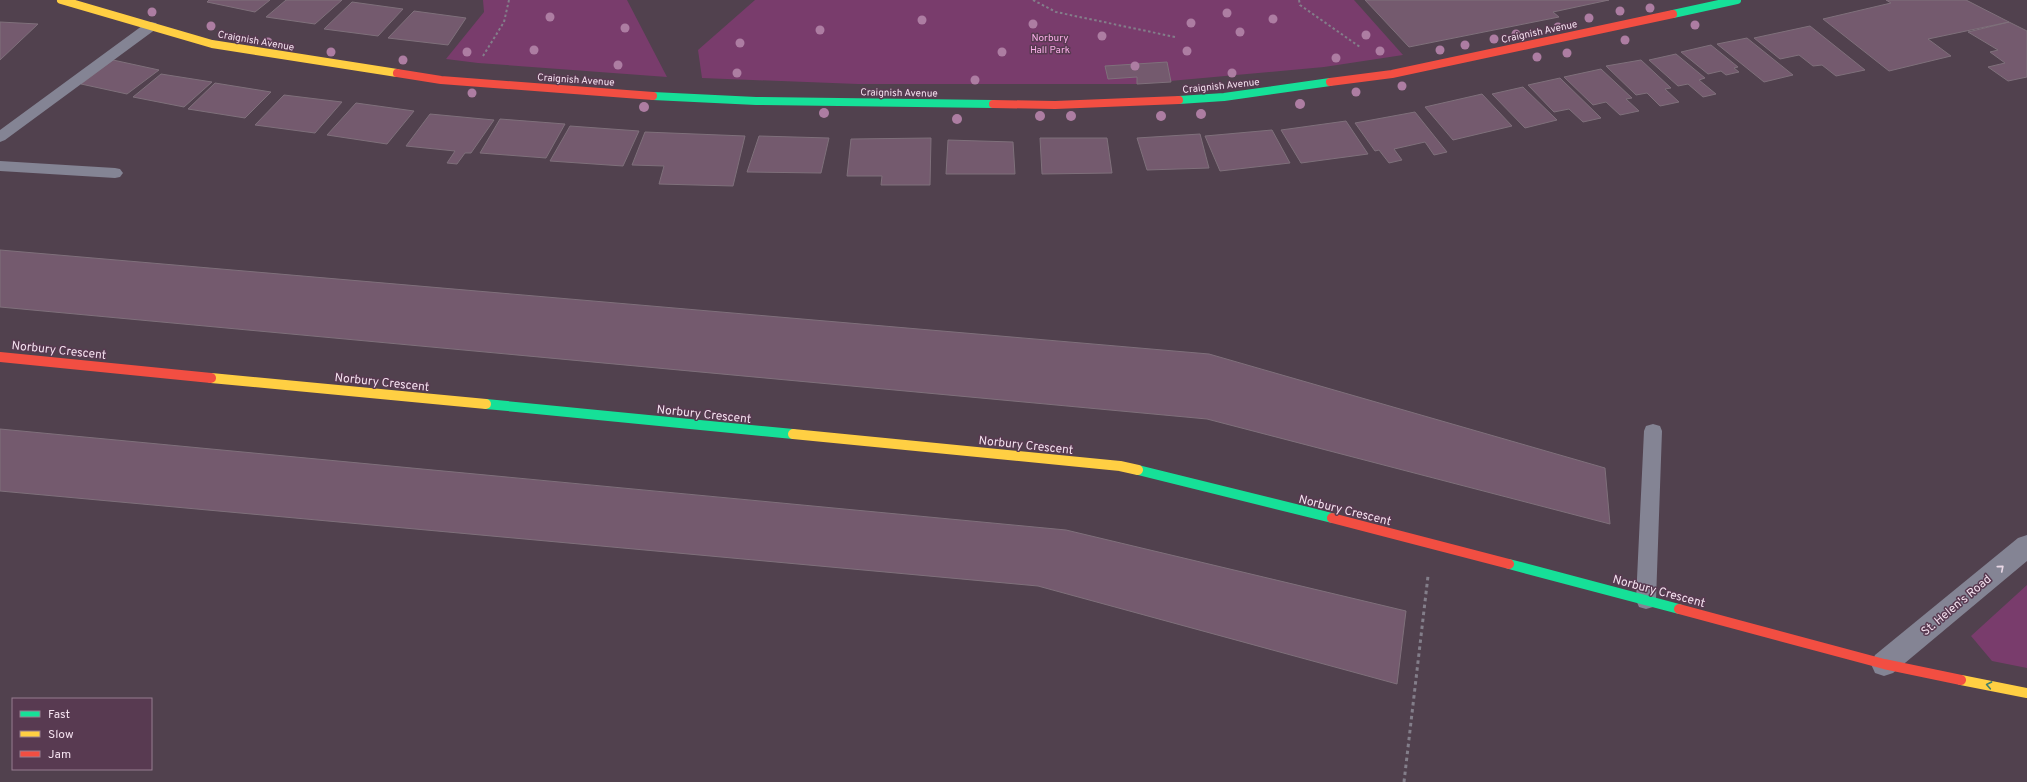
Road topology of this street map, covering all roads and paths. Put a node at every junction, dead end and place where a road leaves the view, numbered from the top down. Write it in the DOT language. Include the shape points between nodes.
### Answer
graph roads {
  1 [pos="61,0"];
  2 [pos="509,0"];
  3 [pos="1033,0"];
  4 [pos="1299,0"];
  5 [pos="1737,0"];
  6 [pos="151,26"];
  7 [pos="1175,36"];
  8 [pos="1360,47"];
  9 [pos="482,57"];
  10 [pos="0,137"];
  11 [pos="0,166"];
  12 [pos="115,173"];
  13 [pos="0,357"];
  14 [pos="1653,431"];
  15 [pos="1432,544"];
  16 [pos="2027,546"];
  17 [pos="1646,600"];
  18 [pos="1884,664"];
  19 [pos="2027,693"];
  20 [pos="1404,782"];
  1 -- 6 [label="street, Craignish Avenue"];
  2 -- 9 [label="path" via="509,10"];
  3 -- 7 [label="path" via="1056,12"];
  4 -- 8 [label="path" via="1300,5"];
  5 -- 6 [label="street, Craignish Avenue" via="1392,74 1224,96 1055,105 748,101 441,80 212,44"];
  6 -- 10 [label="lane"];
  11 -- 12 [label="lane"];
  13 -- 15 [label="street, Norbury Crescent" via="1120,466"];
  14 -- 17 [label="lane"];
  15 -- 17 [label="street, Norbury Crescent"];
  15 -- 20 [label="path"];
  18 -- 16 [label="street, St. Helen's Road, one-way"];
  17 -- 18 [label="street, Norbury Crescent"];
  19 -- 18 [label="street, Norbury Crescent, one-way"];
}
